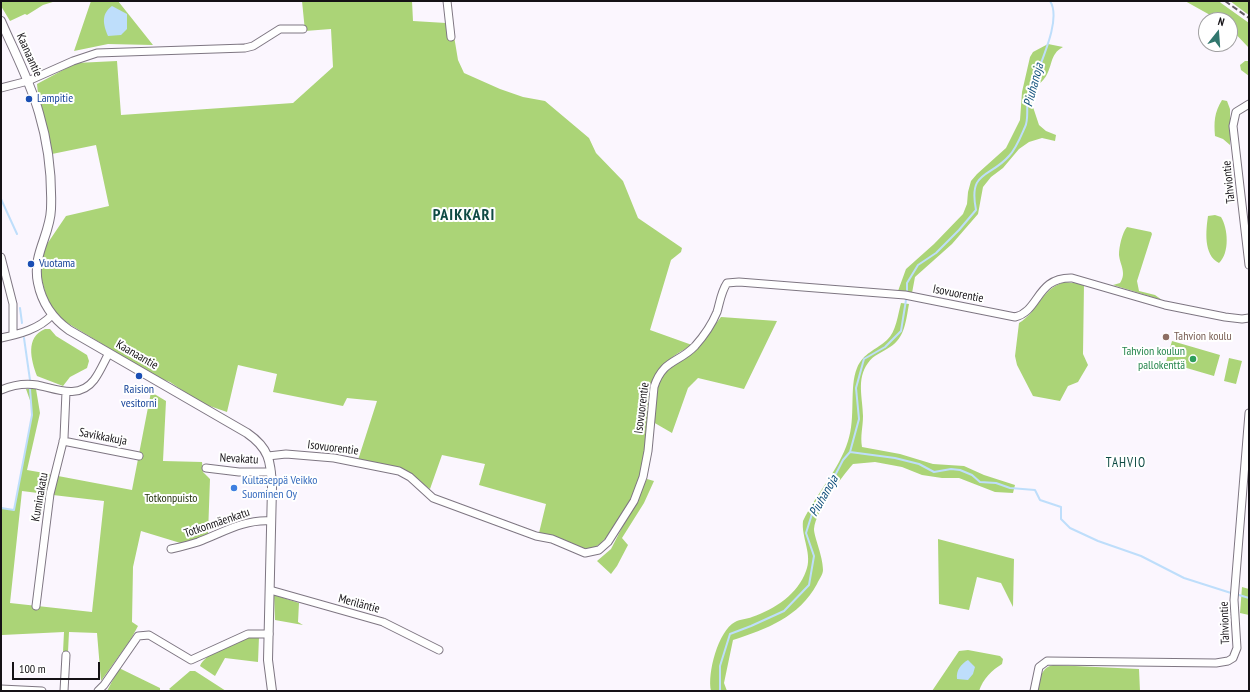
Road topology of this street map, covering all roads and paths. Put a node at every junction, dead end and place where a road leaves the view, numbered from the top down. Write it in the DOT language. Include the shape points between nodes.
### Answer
graph roads {
  1 [pos="447,1"];
  2 [pos="1,21"];
  3 [pos="303,29"];
  4 [pos="451,37"];
  5 [pos="28,81"];
  6 [pos="1,88"];
  7 [pos="1249,104"];
  8 [pos="1,257"];
  9 [pos="1249,265"];
  10 [pos="52,314"];
  11 [pos="1249,318"];
  12 [pos="13,335"];
  13 [pos="1,338"];
  14 [pos="109,353"];
  15 [pos="1,390"];
  16 [pos="66,392"];
  17 [pos="1249,412"];
  18 [pos="63,441"];
  19 [pos="139,456"];
  20 [pos="268,456"];
  21 [pos="206,468"];
  22 [pos="272,472"];
  23 [pos="271,521"];
  24 [pos="171,549"];
  25 [pos="270,590"];
  26 [pos="36,606"];
  27 [pos="269,634"];
  28 [pos="439,650"];
  29 [pos="66,655"];
  30 [pos="1,689"];
  31 [pos="42,691"];
  32 [pos="64,691"];
  33 [pos="98,691"];
  34 [pos="272,691"];
  35 [pos="1034,691"];
  1 -- 4 [label="street"];
  2 -- 5 [label="street, Kaanaantie"];
  3 -- 5 [label="street" via="280,29 246,48 97,53"];
  5 -- 6 [label="street"];
  5 -- 10 [label="street, Kaanaantie" via="40,114 51,188 51,214 36,265 42,296"];
  7 -- 9 [label="street, Tahviontie" via="1236,112 1233,126"];
  8 -- 12 [label="street" via="13,304"];
  10 -- 12 [label="street" via="32,329"];
  10 -- 14 [label="street, Kaanaantie" via="69,330"];
  11 -- 20 [label="street, Isovuorentie" via="1224,317 1165,305 1072,278 1054,280 1021,315 1015,317 905,295 727,283 717,312 702,337 690,351 669,363 656,380 646,466 639,490 616,532 599,550 592,553 585,553 433,498 410,477 399,471 334,458 286,454"];
  12 -- 13 [label="street"];
  14 -- 16 [label="street" via="94,381 79,390"];
  14 -- 20 [label="street, Kaanaantie" via="247,433 261,444"];
  15 -- 16 [label="street" via="16,384 27,384"];
  16 -- 18 [label="street, Kuminakatu"];
  17 -- 35 [label="street, Tahviontie" via="1234,600 1237,642 1234,658 1216,663 1047,661 1039,667"];
  18 -- 19 [label="street, Savikkakuja"];
  18 -- 26 [label="street, Kuminakatu" via="50,494"];
  20 -- 22 [label="street, Kaanaantie"];
  21 -- 22 [label="street, Nevakatu" via="238,472"];
  22 -- 23 [label="street, Kaanaantie"];
  23 -- 24 [label="street, Totkonmäenkatu" via="257,520"];
  23 -- 25 [label="street, Kaanaantie"];
  25 -- 27 [label="street, Kaanaantie"];
  25 -- 28 [label="street, Meriläntie" via="383,622"];
  27 -- 33 [label="street" via="248,634 191,660 149,635 138,636"];
  27 -- 34 [label="street, Kaanaantie" via="268,660"];
  29 -- 32 [label="street"];
  30 -- 31 [label="street"];
}
